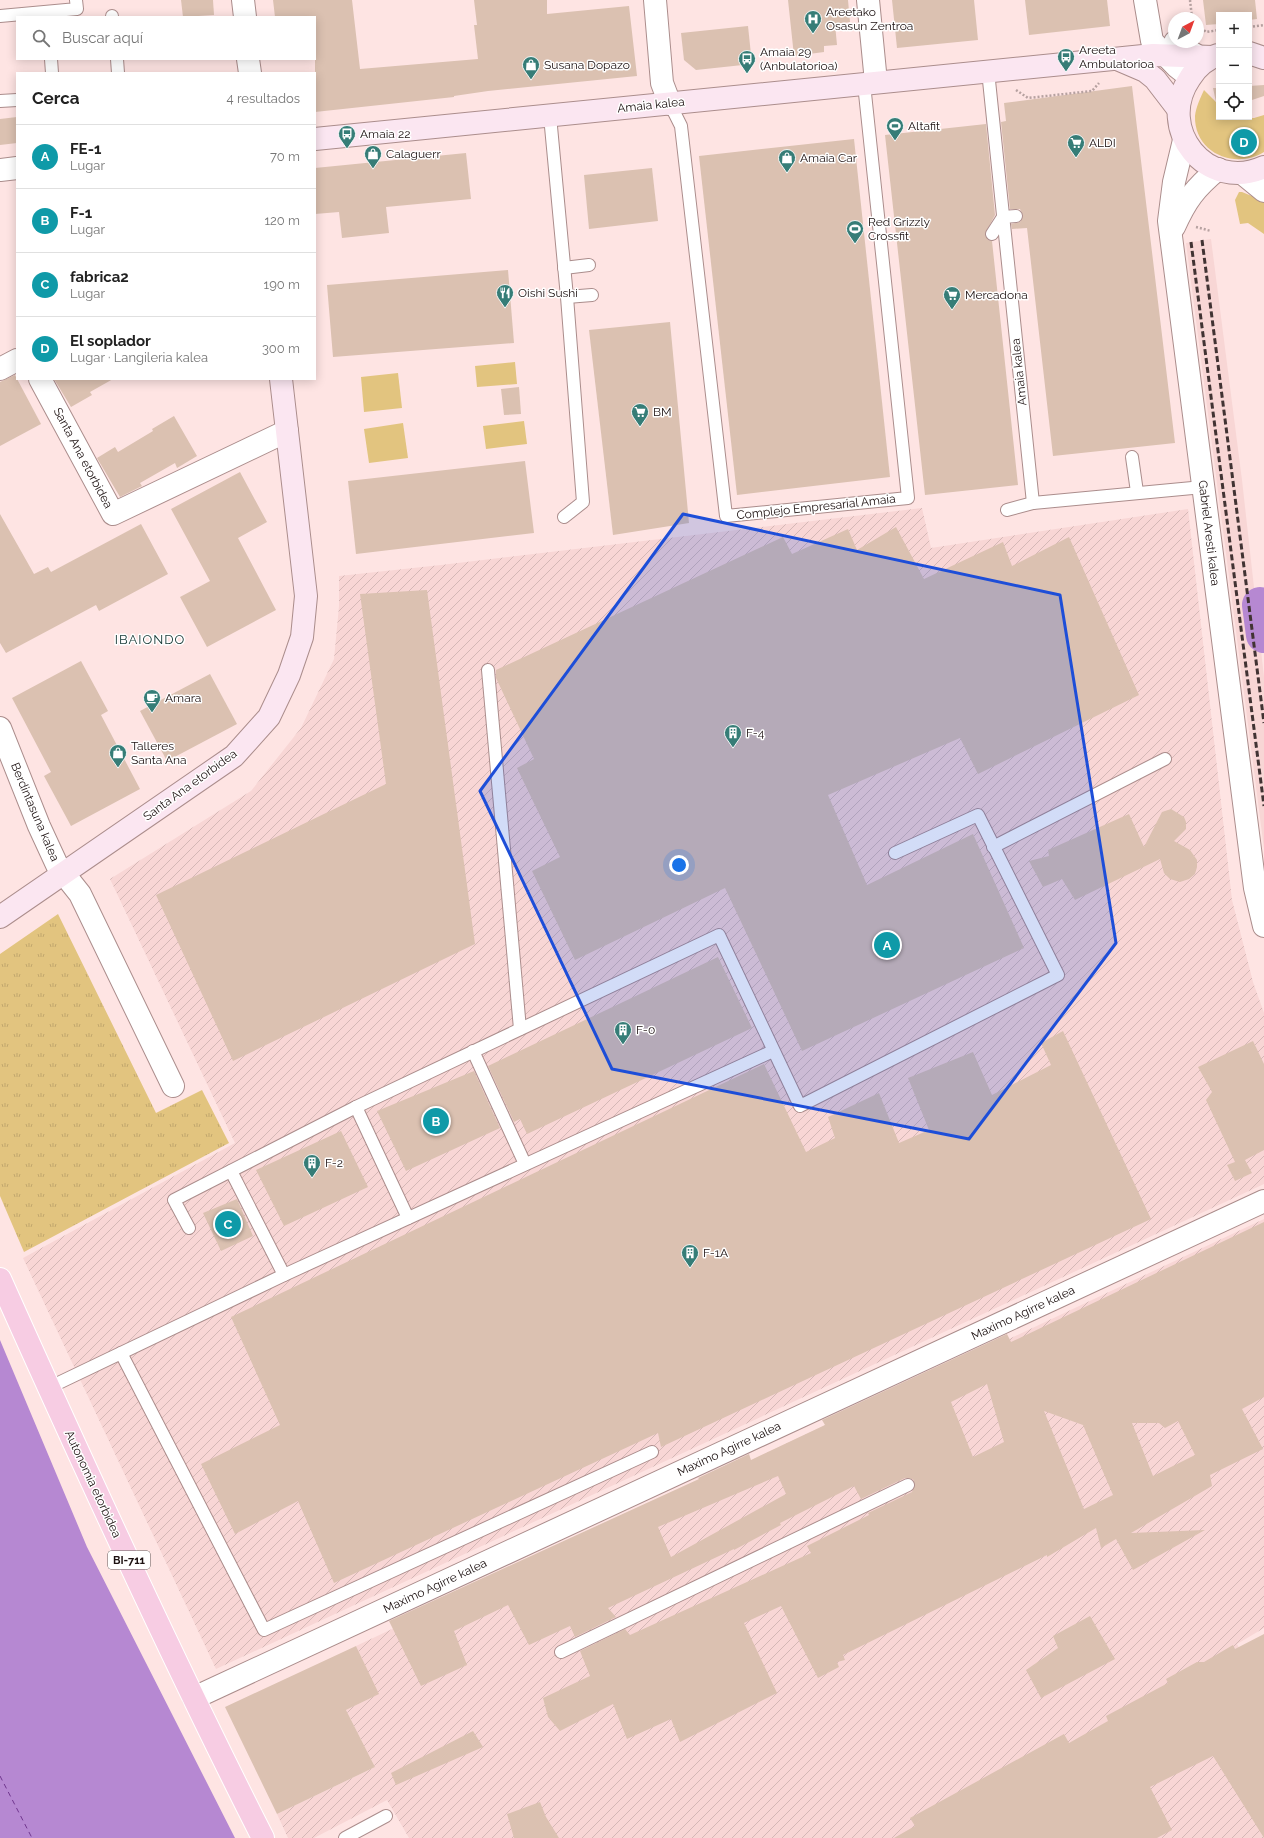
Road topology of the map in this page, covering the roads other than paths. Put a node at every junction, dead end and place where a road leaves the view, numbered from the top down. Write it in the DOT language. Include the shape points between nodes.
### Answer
graph roads {
  1 [pos="76,0"];
  2 [pos="243,0"];
  3 [pos="655,0"];
  4 [pos="868,0"];
  5 [pos="1145,0"];
  6 [pos="47,14"];
  7 [pos="0,16"];
  8 [pos="244,16"];
  9 [pos="1148,24"];
  10 [pos="1168,45"];
  11 [pos="1168,47"];
  12 [pos="1172,48"];
  13 [pos="1179,48"];
  14 [pos="1210,56"];
  15 [pos="1117,59"];
  16 [pos="51,60"];
  17 [pos="117,60"];
  18 [pos="248,60"];
  19 [pos="52,72"];
  20 [pos="118,72"];
  21 [pos="250,72"];
  22 [pos="1190,77"];
  23 [pos="988,79"];
  24 [pos="870,83"];
  25 [pos="16,100"];
  26 [pos="0,101"];
  27 [pos="670,104"];
  28 [pos="1178,109"];
  29 [pos="550,116"];
  30 [pos="316,139"];
  31 [pos="1184,140"];
  32 [pos="1264,167"];
  33 [pos="16,168"];
  34 [pos="1218,169"];
  35 [pos="0,170"];
  36 [pos="1242,173"];
  37 [pos="1264,191"];
  38 [pos="1016,216"];
  39 [pos="1003,217"];
  40 [pos="992,234"];
  41 [pos="1172,242"];
  42 [pos="590,265"];
  43 [pos="564,268"];
  44 [pos="592,294"];
  45 [pos="567,297"];
  46 [pos="16,361"];
  47 [pos="0,369"];
  48 [pos="41,380"];
  49 [pos="281,380"];
  50 [pos="287,430"];
  51 [pos="1132,458"];
  52 [pos="1203,487"];
  53 [pos="1137,492"];
  54 [pos="1033,503"];
  55 [pos="1007,510"];
  56 [pos="564,517"];
  57 [pos="488,670"];
  58 [pos="0,728"];
  59 [pos="1165,760"];
  60 [pos="993,847"];
  61 [pos="895,853"];
  62 [pos="64,874"];
  63 [pos="0,917"];
  64 [pos="1264,926"];
  65 [pos="520,1029"];
  66 [pos="472,1051"];
  67 [pos="773,1051"];
  68 [pos="173,1086"];
  69 [pos="356,1107"];
  70 [pos="525,1164"];
  71 [pos="231,1171"];
  72 [pos="1264,1201"];
  73 [pos="408,1218"];
  74 [pos="189,1228"];
  75 [pos="284,1275"];
  76 [pos="0,1279"];
  77 [pos="121,1353"];
  78 [pos="48,1388"];
  79 [pos="652,1452"];
  80 [pos="908,1485"];
  81 [pos="561,1652"];
  82 [pos="194,1698"];
  83 [pos="386,1816"];
  84 [pos="263,1838"];
  85 [pos="345,1838"];
  1 -- 6 [label="lane" via="77,9"];
  2 -- 8 [label="street"];
  3 -- 27 [label="street" via="662,83"];
  4 -- 24 [label="street"];
  5 -- 9 [label="street"];
  6 -- 7 [label="lane"];
  9 -- 10 [label="street" via="1152,41"];
  9 -- 15 [label="street" via="1142,38"];
  11 -- 15 [label="street, Amaia kalea" via="1152,55"];
  12 -- 22 [label="street"];
  13 -- 14 [label="street, Amaia kalea"];
  14 -- 22 [label="street"];
  15 -- 23 [label="street, Amaia kalea"];
  15 -- 28 [label="street, Amaia kalea" via="1145,71 1155,79"];
  16 -- 19 [label="lane"];
  17 -- 20 [label="lane"];
  18 -- 21 [label="street"];
  22 -- 28 [label="street" via="1183,88"];
  23 -- 24 [label="street, Amaia kalea"];
  23 -- 39 [label="lane, Amaia kalea"];
  24 -- 27 [label="street, Amaia kalea"];
  24 -- 27 [label="lane, Complejo Empresarial Amaia" via="908,498 726,516 680,126"];
  25 -- 26 [label="lane"];
  27 -- 29 [label="street, Amaia kalea"];
  28 -- 31 [label="street" via="1179,125"];
  29 -- 30 [label="street, Amaia kalea"];
  29 -- 43 [label="lane"];
  31 -- 34 [label="street" via="1193,153"];
  31 -- 41 [label="street, Gabriel Aresti kalea" via="1174,182 1169,221"];
  32 -- 36 [label="street"];
  33 -- 35 [label="street"];
  34 -- 36 [label="street"];
  34 -- 41 [label="street" via="1200,184 1184,204 1174,227"];
  36 -- 37 [label="street"];
  38 -- 39 [label="lane"];
  39 -- 40 [label="lane"];
  39 -- 54 [label="lane, Amaia kalea"];
  41 -- 52 [label="street, Gabriel Aresti kalea"];
  42 -- 43 [label="lane"];
  43 -- 45 [label="lane"];
  44 -- 45 [label="lane"];
  45 -- 56 [label="lane" via="583,502"];
  46 -- 47 [label="street"];
  48 -- 50 [label="street, Santa Ana etorbidea" via="113,514"];
  49 -- 50 [label="street, Santa Ana etorbidea"];
  50 -- 62 [label="street, Santa Ana etorbidea" via="306,596 302,637 289,675 269,717 234,756"];
  51 -- 53 [label="lane"];
  52 -- 53 [label="lane"];
  52 -- 64 [label="street, Gabriel Aresti kalea" via="1255,888"];
  53 -- 54 [label="lane"];
  54 -- 55 [label="lane"];
  57 -- 65 [label="lane"];
  58 -- 62 [label="street, Berdintasuna kalea" via="39,826"];
  59 -- 60 [label="lane"];
  60 -- 61 [label="lane" via="978,815"];
  60 -- 67 [label="lane" via="1058,975 800,1106"];
  62 -- 63 [label="street, Santa Ana etorbidea"];
  62 -- 68 [label="street, Berdintasuna kalea" via="80,894"];
  65 -- 66 [label="lane"];
  65 -- 67 [label="lane" via="719,935"];
  66 -- 69 [label="lane"];
  66 -- 70 [label="lane"];
  67 -- 70 [label="lane"];
  69 -- 71 [label="lane"];
  69 -- 73 [label="lane"];
  70 -- 73 [label="lane"];
  71 -- 74 [label="lane" via="174,1200"];
  71 -- 75 [label="lane"];
  72 -- 82 [label="street, Maximo Agirre kalea"];
  73 -- 75 [label="lane"];
  75 -- 77 [label="lane"];
  76 -- 78 [label="main road, Autonomia etorbidea / BI-711"];
  77 -- 78 [label="lane"];
  77 -- 79 [label="lane" via="264,1630"];
  78 -- 82 [label="main road, Autonomia etorbidea / BI-711"];
  80 -- 81 [label="lane"];
  82 -- 84 [label="main road, Autonomia etorbidea / BI-711"];
  83 -- 85 [label="lane"];
}
